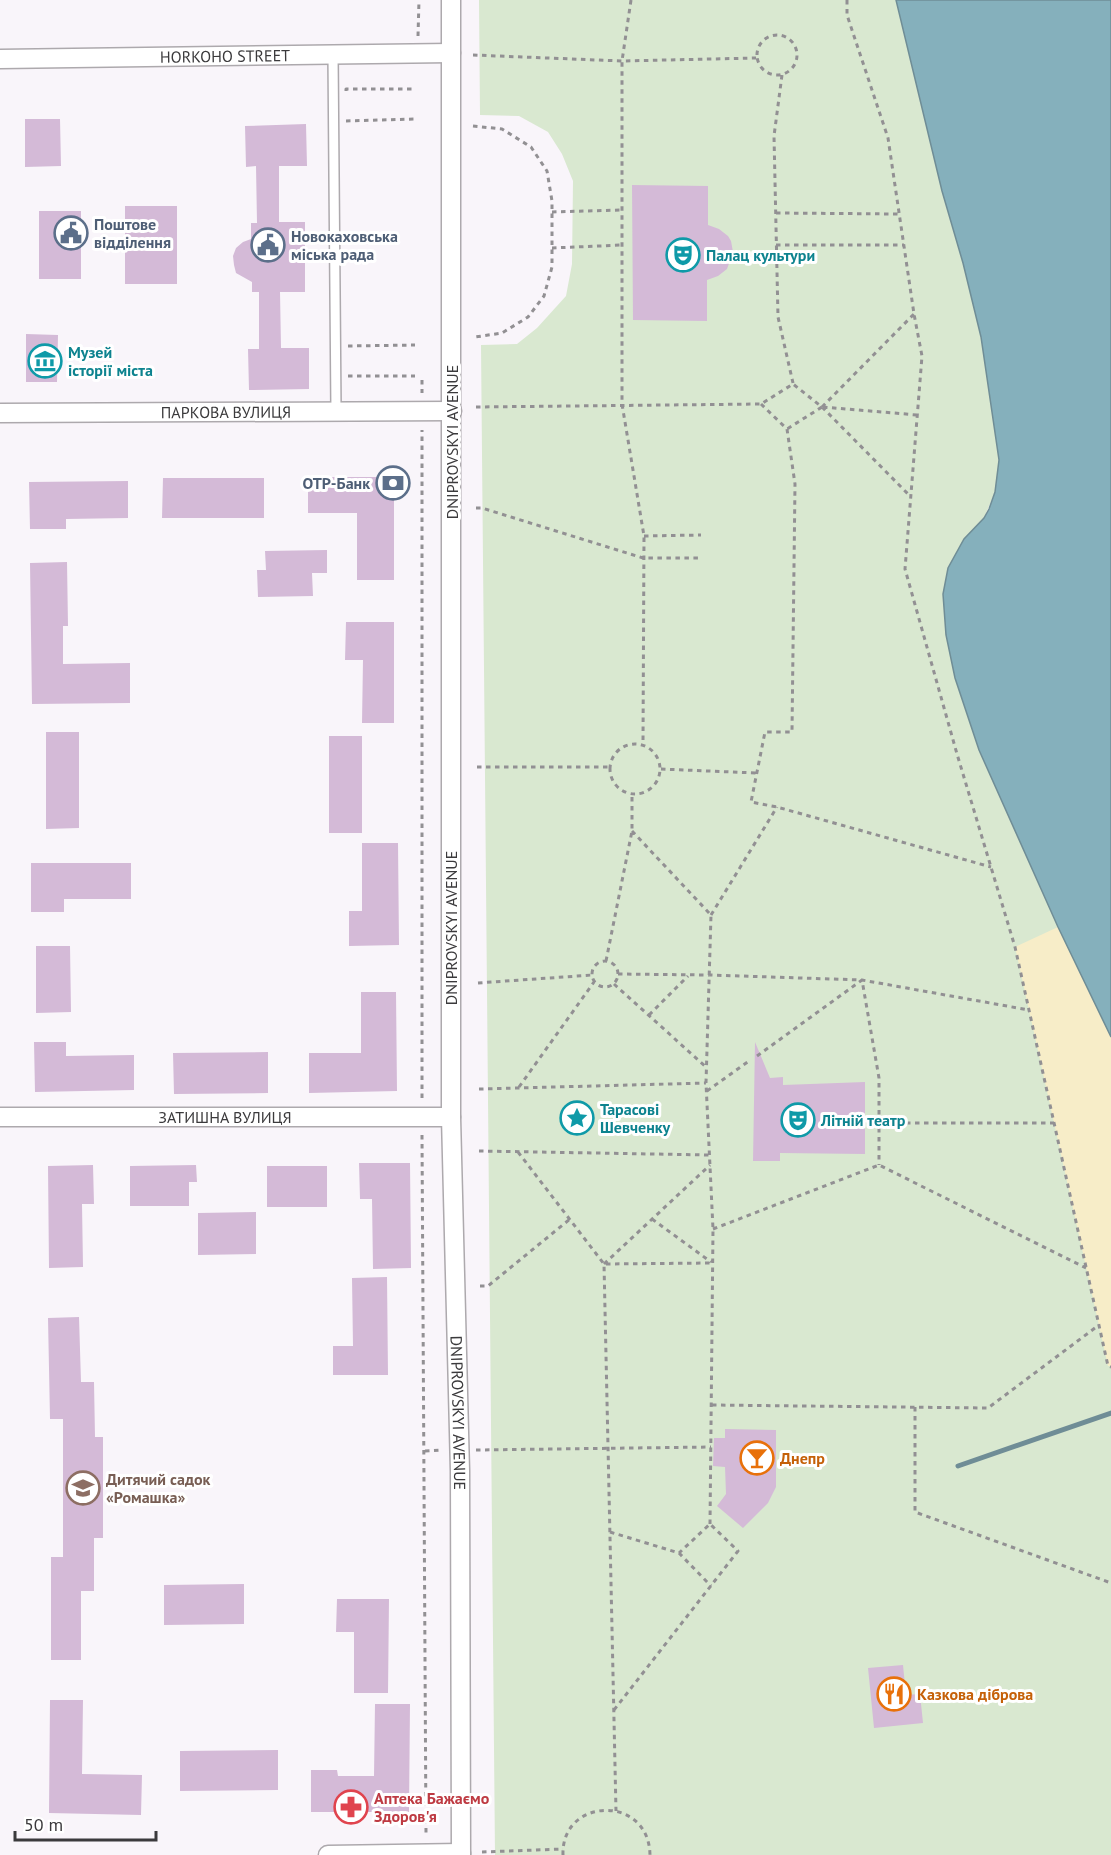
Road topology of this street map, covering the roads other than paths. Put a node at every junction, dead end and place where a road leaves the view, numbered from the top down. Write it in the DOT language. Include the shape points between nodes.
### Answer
graph roads {
  1 [pos="451,0"];
  2 [pos="451,52"];
  3 [pos="333,54"];
  4 [pos="0,59"];
  5 [pos="336,411"];
  6 [pos="452,411"];
  7 [pos="0,413"];
  8 [pos="451,1117"];
  9 [pos="0,1118"];
  10 [pos="461,1854"];
  11 [pos="328,1855"];
  1 -- 2 [label="street, DNIPROVSKYI AVENUE"];
  2 -- 3 [label="street, HORKOHO STREET"];
  2 -- 6 [label="street, DNIPROVSKYI AVENUE"];
  3 -- 4 [label="street, HORKOHO STREET"];
  3 -- 5 [label="lane"];
  5 -- 6 [label="street, ПАРКОВА ВУЛИЦЯ"];
  5 -- 7 [label="street, ПАРКОВА ВУЛИЦЯ"];
  6 -- 8 [label="street, DNIPROVSKYI AVENUE"];
  8 -- 9 [label="street, ЗАТИШНА ВУЛИЦЯ"];
  8 -- 10 [label="street, DNIPROVSKYI AVENUE" via="459,1450"];
  10 -- 11 [label="street"];
}
